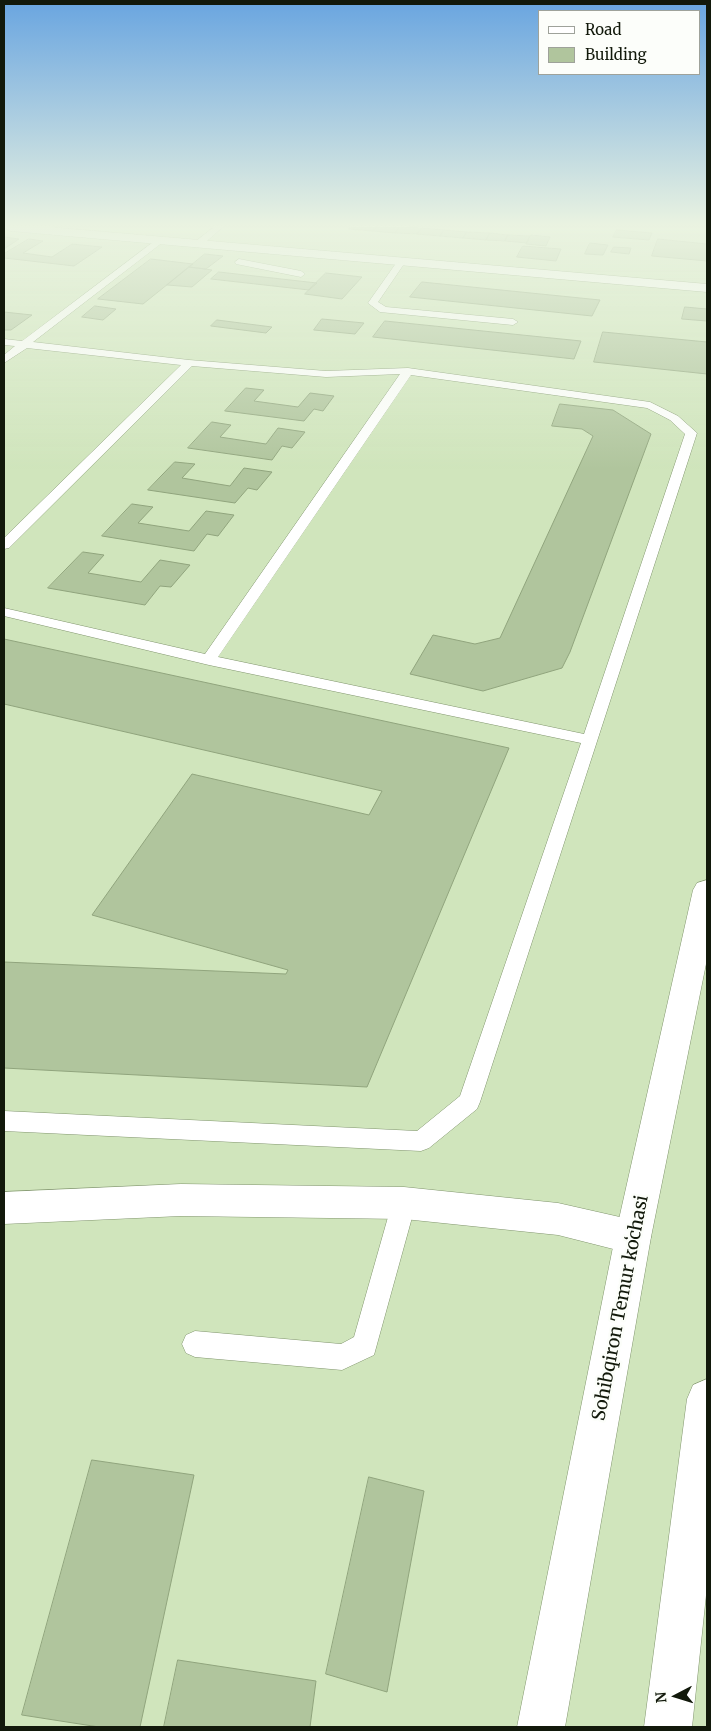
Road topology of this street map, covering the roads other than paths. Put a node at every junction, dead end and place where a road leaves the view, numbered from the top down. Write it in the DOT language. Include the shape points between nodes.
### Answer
graph roads {
  1 [pos="73,308"];
  2 [pos="380,308"];
  3 [pos="513,322"];
  4 [pos="4,342"];
  5 [pos="26,345"];
  6 [pos="4,360"];
  7 [pos="189,363"];
  8 [pos="408,371"];
  9 [pos="4,545"];
  10 [pos="4,612"];
  11 [pos="209,660"];
  12 [pos="590,740"];
  13 [pos="707,890"];
  14 [pos="4,1121"];
  15 [pos="404,1203"];
  16 [pos="4,1208"];
  17 [pos="633,1238"];
  18 [pos="195,1344"];
  19 [pos="707,1399"];
  20 [pos="540,1727"];
  21 [pos="668,1727"];
  1 -- 5 [label="lane"];
  2 -- 3 [label="lane"];
  4 -- 5 [label="lane"];
  5 -- 6 [label="lane"];
  5 -- 7 [label="lane"];
  7 -- 8 [label="lane" via="326,374"];
  7 -- 9 [label="lane"];
  8 -- 11 [label="lane"];
  8 -- 12 [label="lane" via="650,405 674,418 691,433"];
  10 -- 11 [label="lane"];
  11 -- 12 [label="lane"];
  12 -- 14 [label="lane" via="469,1102 421,1141"];
  13 -- 17 [label="street, Sohibqiron Temur koʻchasi"];
  15 -- 16 [label="street" via="181,1200"];
  15 -- 17 [label="street" via="558,1219"];
  15 -- 18 [label="lane" via="365,1346 342,1358"];
  17 -- 20 [label="street, Sohibqiron Temur koʻchasi"];
  19 -- 21 [label="street"];
}
